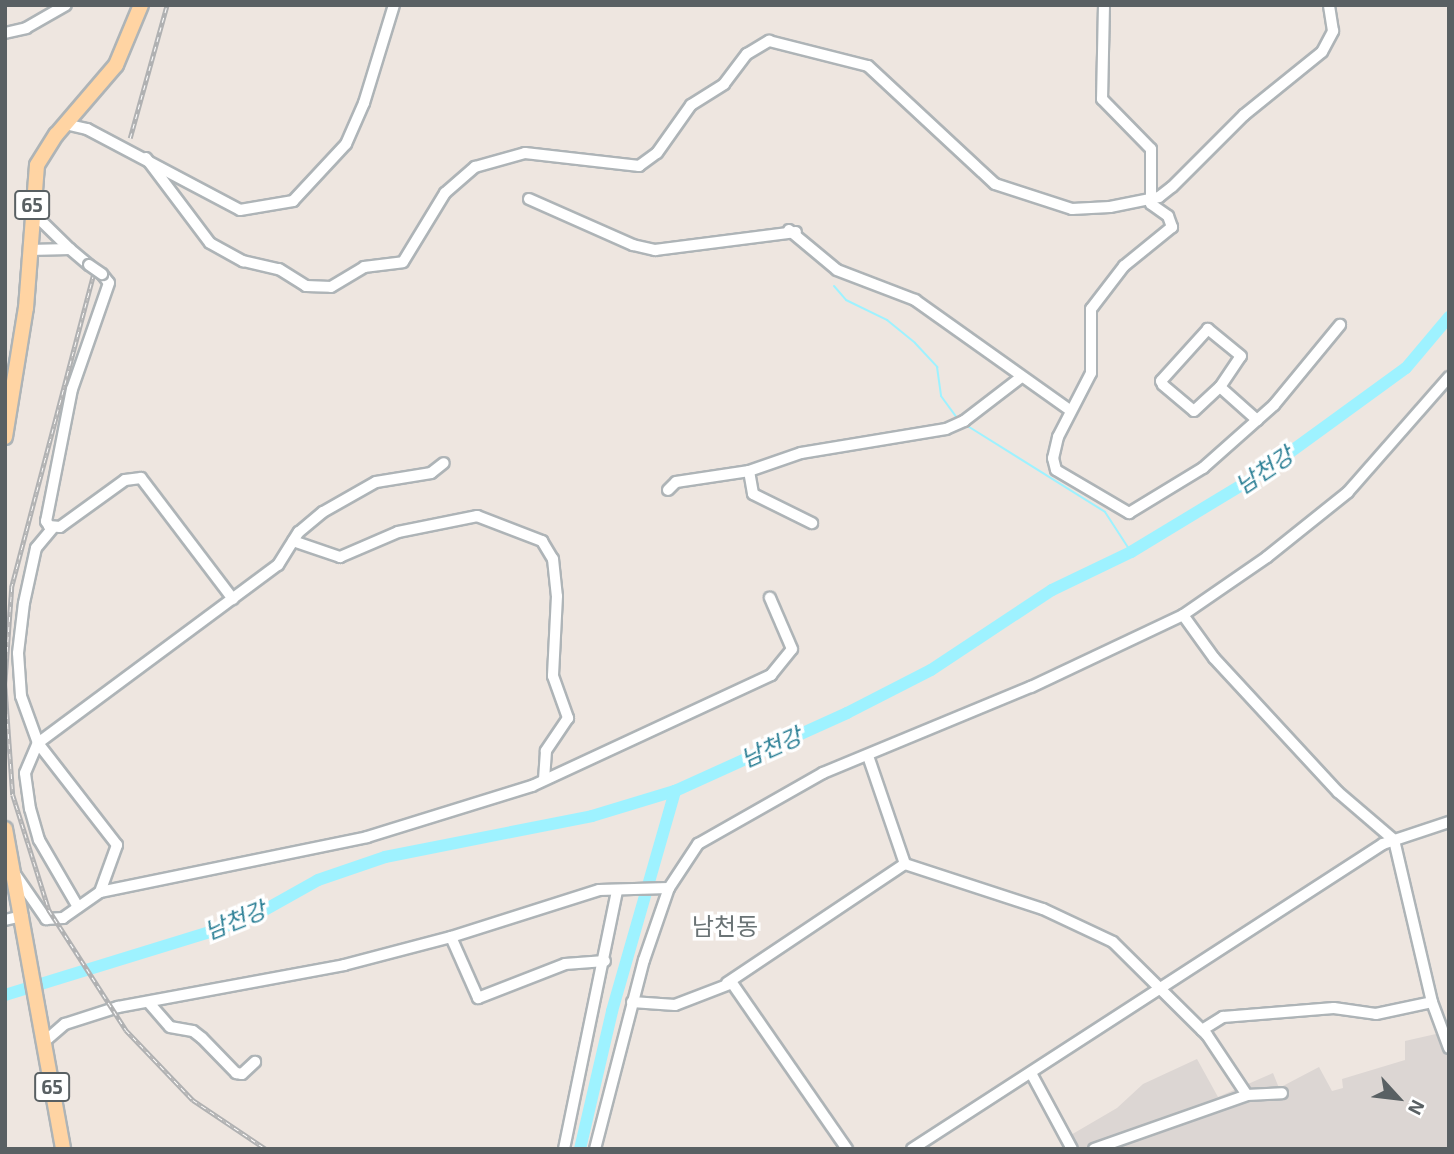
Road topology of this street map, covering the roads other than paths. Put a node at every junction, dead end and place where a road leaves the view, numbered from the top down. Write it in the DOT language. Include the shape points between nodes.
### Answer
graph roads {
  1 [pos="66,5"];
  2 [pos="141,5"];
  3 [pos="394,5"];
  4 [pos="1104,5"];
  5 [pos="1329,5"];
  6 [pos="5,33"];
  7 [pos="65,124"];
  8 [pos="146,158"];
  9 [pos="1151,198"];
  10 [pos="529,200"];
  11 [pos="32,211"];
  12 [pos="70,249"];
  13 [pos="29,250"];
  14 [pos="1340,325"];
  15 [pos="1449,377"];
  16 [pos="1020,378"];
  17 [pos="1220,387"];
  18 [pos="1070,410"];
  19 [pos="1257,420"];
  20 [pos="5,437"];
  21 [pos="444,463"];
  22 [pos="749,471"];
  23 [pos="668,490"];
  24 [pos="812,523"];
  25 [pos="53,528"];
  26 [pos="293,541"];
  27 [pos="770,598"];
  28 [pos="233,599"];
  29 [pos="1183,615"];
  30 [pos="38,743"];
  31 [pos="868,756"];
  32 [pos="544,778"];
  33 [pos="1449,822"];
  34 [pos="5,829"];
  35 [pos="1394,840"];
  36 [pos="905,864"];
  37 [pos="15,873"];
  38 [pos="665,888"];
  39 [pos="617,890"];
  40 [pos="100,892"];
  41 [pos="78,907"];
  42 [pos="23,916"];
  43 [pos="5,920"];
  44 [pos="451,937"];
  45 [pos="605,961"];
  46 [pos="727,984"];
  47 [pos="1162,987"];
  48 [pos="632,1002"];
  49 [pos="1432,1002"];
  50 [pos="150,1004"];
  51 [pos="1202,1030"];
  52 [pos="44,1042"];
  53 [pos="1449,1048"];
  54 [pos="255,1062"];
  55 [pos="1031,1073"];
  56 [pos="1282,1093"];
  57 [pos="1247,1094"];
  58 [pos="63,1149"];
  59 [pos="564,1149"];
  60 [pos="595,1149"];
  61 [pos="847,1149"];
  62 [pos="912,1149"];
  63 [pos="1072,1149"];
  64 [pos="1094,1149"];
  1 -- 6 [label="street" via="26,28"];
  2 -- 7 [label="main road, 65" via="116,65"];
  3 -- 8 [label="street" via="364,103 346,144 293,201 240,210"];
  4 -- 9 [label="street" via="1102,99 1151,149"];
  5 -- 9 [label="street" via="1333,31 1322,52 1244,115 1172,187"];
  7 -- 8 [label="street" via="88,129"];
  7 -- 11 [label="main road, 65" via="37,165"];
  8 -- 9 [label="street" via="210,243 243,261 279,269 306,286 331,287 363,267 403,262 445,193 475,167 525,153 639,166 657,153 691,105 724,84 747,54 769,41 868,66 981,174 1005,188 1072,209"];
  9 -- 18 [label="street" via="1172,227 1124,266 1091,309 1091,373"];
  10 -- 16 [label="street" via="655,250 793,231 837,270 915,300"];
  11 -- 12 [label="street"];
  11 -- 13 [label="main road, 65"];
  12 -- 13 [label="street"];
  12 -- 25 [label="street, bridge" via="109,283 72,390 52,473 45,509 46,521"];
  13 -- 20 [label="main road, 65" via="26,308"];
  14 -- 19 [label="street"];
  15 -- 29 [label="street" via="1348,492 1267,557"];
  16 -- 18 [label="street"];
  16 -- 22 [label="street" via="964,421 946,429 810,451"];
  17 -- 17 [label="street" via="1190,411 1161,381 1208,329 1241,356"];
  17 -- 19 [label="street"];
  18 -- 19 [label="street" via="1058,437 1054,466 1076,485 1129,513 1203,468"];
  21 -- 26 [label="street" via="431,473 395,477 363,488 323,512"];
  22 -- 23 [label="street" via="676,482"];
  22 -- 24 [label="street" via="753,495"];
  25 -- 28 [label="street" via="125,480 141,478"];
  25 -- 30 [label="street" via="36,548 18,653 21,696"];
  26 -- 28 [label="street" via="278,565"];
  26 -- 32 [label="street" via="340,557 398,532 467,516 487,518 542,541 556,574 553,676 568,718 546,751"];
  27 -- 32 [label="street" via="792,649 788,660 771,675 683,719"];
  28 -- 30 [label="street"];
  29 -- 31 [label="street" via="1031,687"];
  29 -- 35 [label="street" via="1214,658 1343,797"];
  30 -- 40 [label="street" via="117,845"];
  30 -- 41 [label="street" via="25,773 30,809 39,840"];
  31 -- 36 [label="street"];
  31 -- 38 [label="street" via="823,773 698,844"];
  32 -- 40 [label="street" via="367,837"];
  33 -- 35 [label="street"];
  34 -- 37 [label="main road, 65"];
  35 -- 47 [label="street"];
  35 -- 49 [label="street"];
  36 -- 46 [label="street"];
  36 -- 47 [label="street" via="1087,928 1129,954"];
  37 -- 41 [label="street" via="46,919 63,918"];
  37 -- 42 [label="main road, 65"];
  38 -- 39 [label="street"];
  38 -- 48 [label="street"];
  39 -- 44 [label="street" via="576,896"];
  39 -- 45 [label="street"];
  40 -- 41 [label="street"];
  42 -- 43 [label="street"];
  42 -- 52 [label="main road, 65"];
  44 -- 45 [label="street" via="478,998 565,964"];
  44 -- 50 [label="street" via="317,971"];
  45 -- 59 [label="street"];
  46 -- 48 [label="street" via="675,1005"];
  46 -- 61 [label="street" via="732,983 747,1003"];
  47 -- 51 [label="street"];
  47 -- 55 [label="street"];
  48 -- 60 [label="street"];
  49 -- 51 [label="street" via="1376,1014 1334,1008 1223,1017"];
  49 -- 53 [label="street"];
  50 -- 52 [label="street" via="81,1017"];
  50 -- 54 [label="street" via="170,1027 193,1031 202,1038 236,1073 242,1074"];
  51 -- 57 [label="street"];
  52 -- 58 [label="main road, 65"];
  55 -- 62 [label="street"];
  55 -- 63 [label="street"];
  56 -- 57 [label="street"];
  57 -- 64 [label="street"];
}
